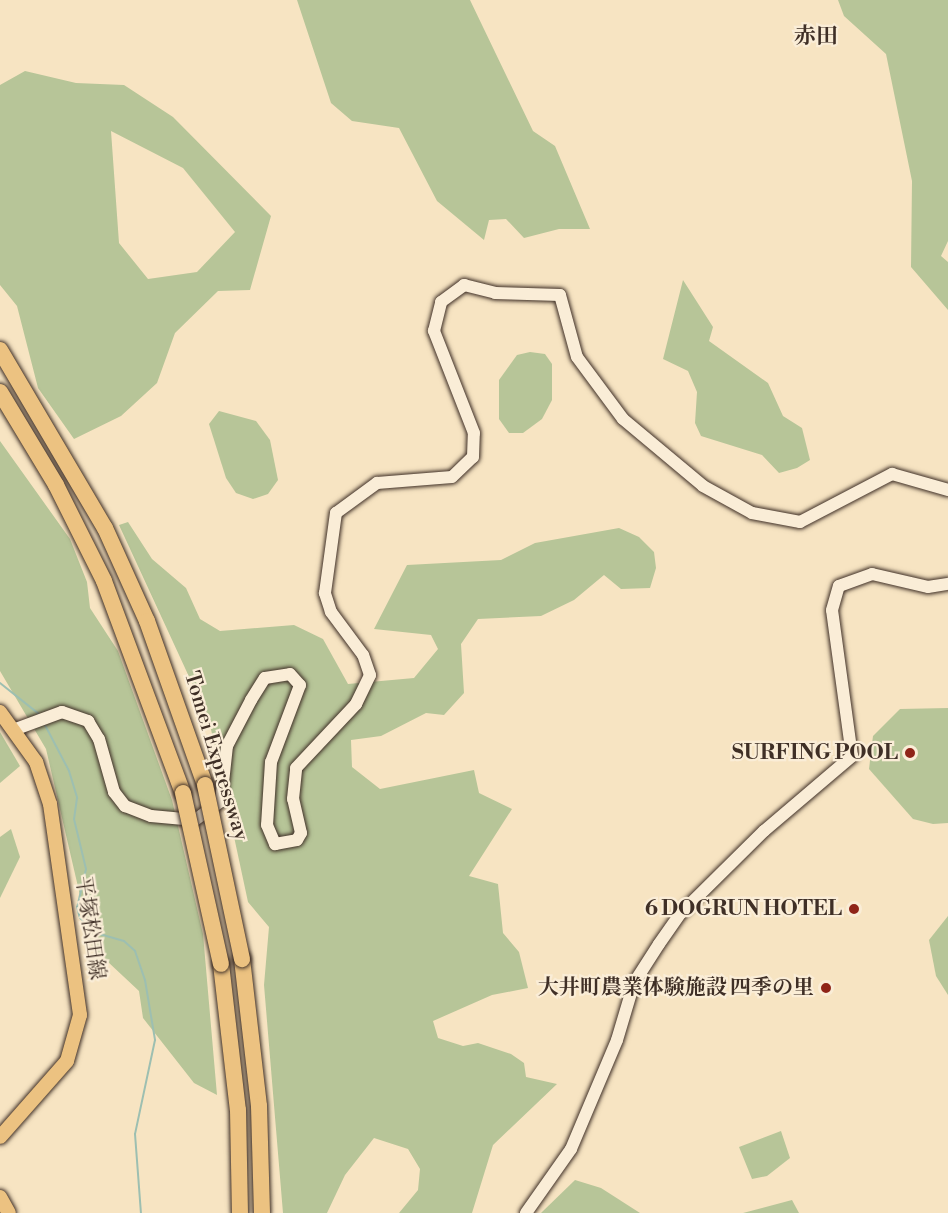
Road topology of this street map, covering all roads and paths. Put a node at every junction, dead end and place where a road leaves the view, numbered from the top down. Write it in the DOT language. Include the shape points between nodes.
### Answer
graph roads {
  1 [pos="0,350"];
  2 [pos="0,392"];
  3 [pos="948,490"];
  4 [pos="948,584"];
  5 [pos="0,712"];
  6 [pos="19,728"];
  7 [pos="0,1137"];
  8 [pos="0,1197"];
  9 [pos="9,1213"];
  10 [pos="240,1213"];
  11 [pos="262,1213"];
  12 [pos="526,1213"];
  1 -- 11 [label="highway, Tomei Expressway, bridge" via="105,528 147,621 205,785 242,959 259,1106"];
  2 -- 10 [label="highway, Tomei Expressway, bridge" via="56,485 104,580 183,793 221,964 238,1110"];
  3 -- 6 [label="street" via="892,474 800,522 753,513 704,486 622,419 572,348 560,296 495,293 464,285 441,302 434,331 474,433 473,457 452,477 377,483 336,513 325,593 331,612 363,655 370,675 359,699 296,768 293,799 301,833 297,840 275,844 267,825 271,762 300,685 290,674 265,678 250,700 227,746 221,801 195,820 151,816 125,806 114,792 95,729 73,715 51,715"];
  4 -- 12 [label="street" via="928,587 873,574 839,586 832,610 852,756 764,831 681,914 658,944 634,983 617,1040 571,1149"];
  5 -- 6 [label="main road, 平塚松田線"];
  6 -- 7 [label="main road, 平塚松田線" via="50,804 80,1015 67,1061"];
  8 -- 9 [label="main road"];
}
